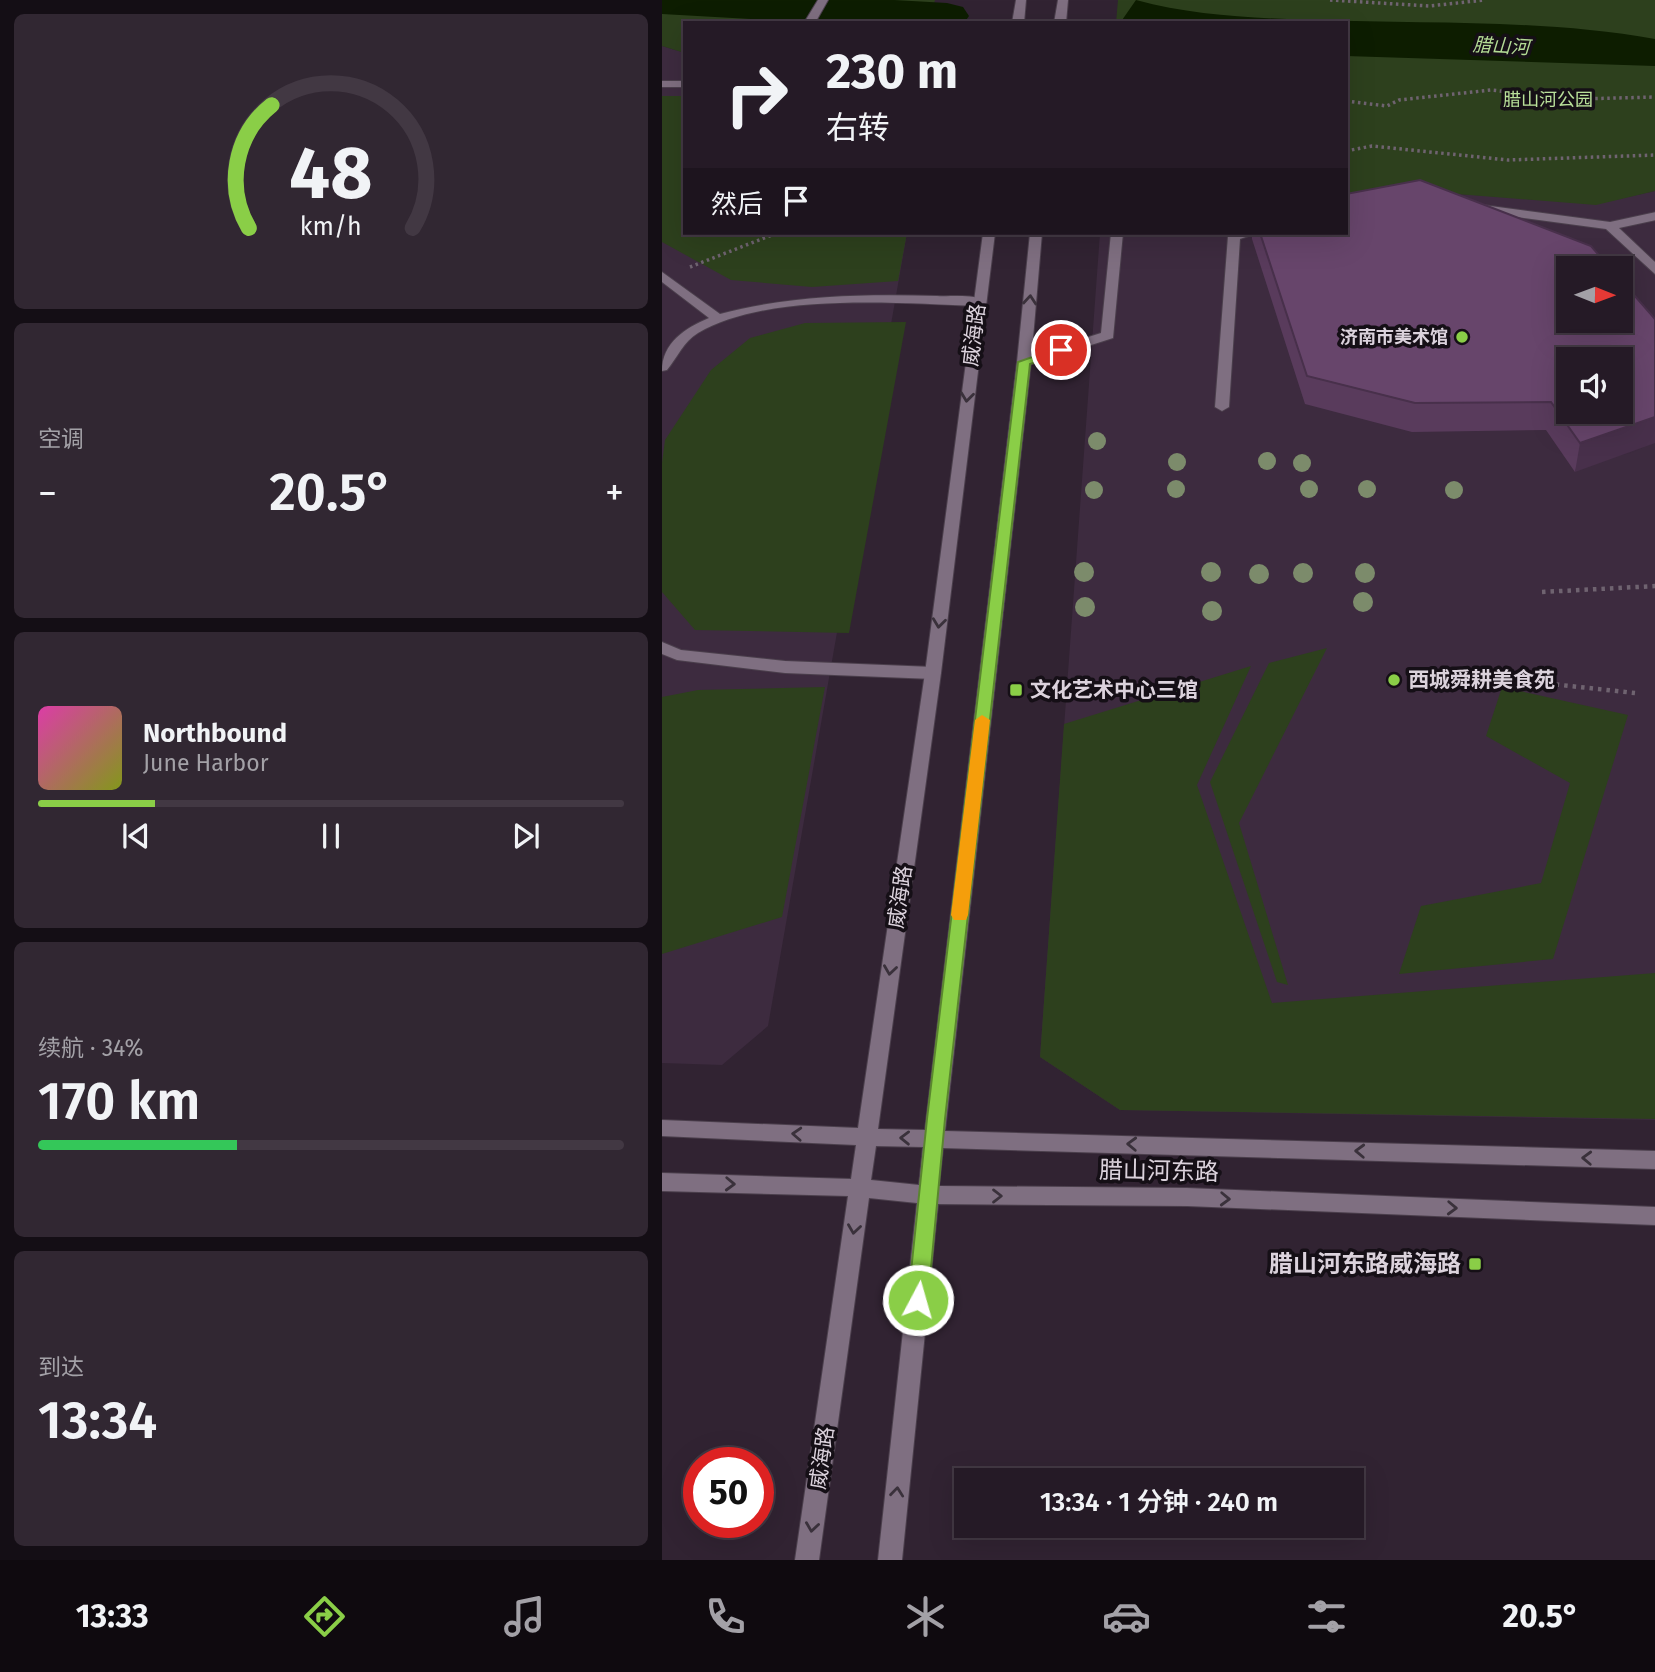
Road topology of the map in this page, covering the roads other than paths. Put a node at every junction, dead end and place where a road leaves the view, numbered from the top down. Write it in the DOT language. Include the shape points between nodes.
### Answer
graph roads {
  1 [pos="823,0"];
  2 [pos="1021,0"];
  3 [pos="1063,0"];
  4 [pos="810,21"];
  5 [pos="1018,21"];
  6 [pos="1060,21"];
  7 [pos="662,84"];
  8 [pos="683,85"];
  9 [pos="1472,208"];
  10 [pos="1655,216"];
  11 [pos="1610,226"];
  12 [pos="989,235"];
  13 [pos="1035,235"];
  14 [pos="1117,235"];
  15 [pos="1240,235"];
  16 [pos="1655,271"];
  17 [pos="663,276"];
  18 [pos="978,302"];
  19 [pos="720,320"];
  20 [pos="1024,362"];
  21 [pos="662,367"];
  22 [pos="1222,407"];
  23 [pos="662,646"];
  24 [pos="933,673"];
  25 [pos="662,1128"];
  26 [pos="866,1137"];
  27 [pos="934,1138"];
  28 [pos="1655,1160"];
  29 [pos="662,1182"];
  30 [pos="860,1188"];
  31 [pos="929,1195"];
  32 [pos="1655,1216"];
  33 [pos="807,1560"];
  34 [pos="890,1560"];
  1 -- 4 [label="main road"];
  2 -- 5 [label="main road"];
  3 -- 6 [label="main road"];
  7 -- 8 [label="main road"];
  9 -- 11 [label="main road"];
  10 -- 11 [label="main road"];
  11 -- 16 [label="main road"];
  12 -- 18 [label="main road, 威海路"];
  20 -- 13 [label="main road, one-way"];
  14 -- 20 [label="main road" via="1108,335"];
  15 -- 22 [label="main road" via="1234,236"];
  17 -- 19 [label="main road"];
  18 -- 19 [label="main road" via="823,301 747,310"];
  18 -- 24 [label="main road, 威海路, one-way"];
  19 -- 21 [label="main road" via="691,331"];
  20 -- 27 [label="main road"];
  23 -- 24 [label="main road" via="677,655 785,667"];
  24 -- 26 [label="main road, 威海路, one-way"];
  26 -- 25 [label="main road, 腊山河东路, one-way"];
  27 -- 26 [label="main road, 腊山河东路, one-way"];
  26 -- 30 [label="main road, 威海路"];
  28 -- 27 [label="main road, 腊山河东路, one-way"];
  27 -- 31 [label="main road"];
  29 -- 30 [label="main road, 腊山河东路, one-way"];
  30 -- 31 [label="main road, 腊山河东路"];
  30 -- 33 [label="main road, 威海路, one-way"];
  31 -- 32 [label="main road, 腊山河东路, one-way" via="1187,1197"];
  34 -- 31 [label="main road, one-way"];
}
